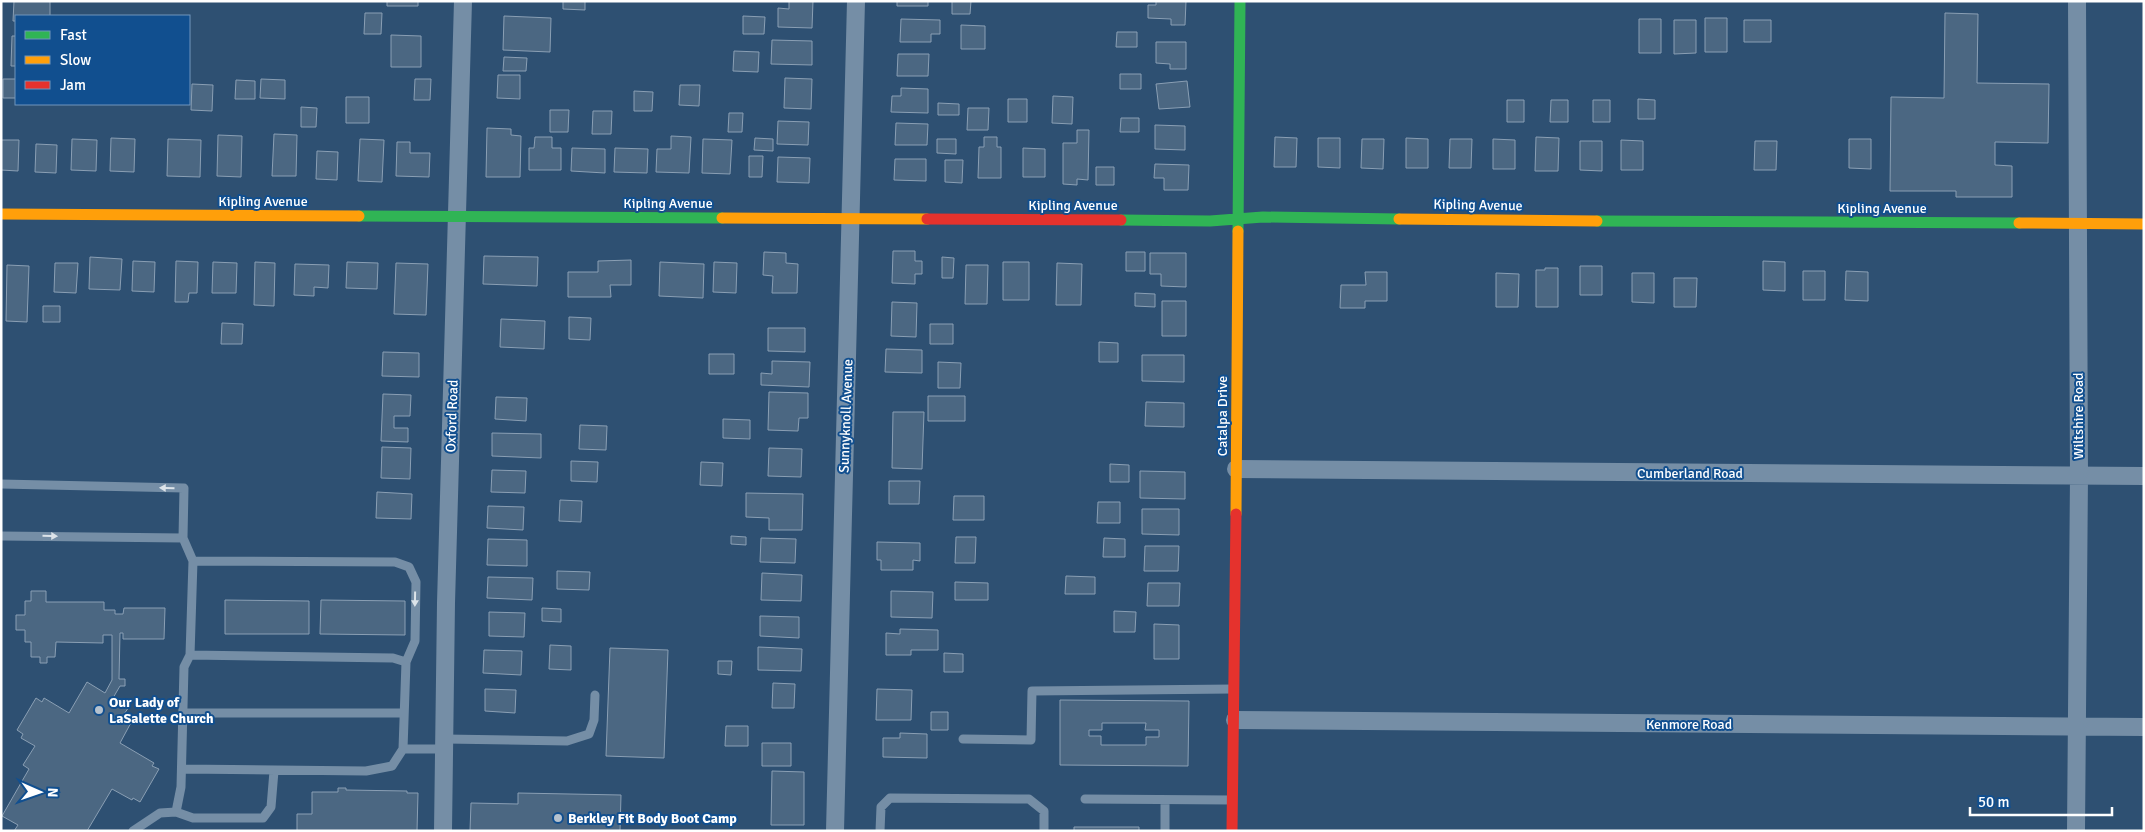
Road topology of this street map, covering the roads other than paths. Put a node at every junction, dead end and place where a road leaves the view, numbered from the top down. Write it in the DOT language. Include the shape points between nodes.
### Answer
graph roads {
  1 [pos="463,1"];
  2 [pos="856,1"];
  3 [pos="1240,1"];
  4 [pos="2076,1"];
  5 [pos="1,214"];
  6 [pos="458,217"];
  7 [pos="852,219"];
  8 [pos="1238,219"];
  9 [pos="2078,223"];
  10 [pos="2144,224"];
  11 [pos="1236,469"];
  12 [pos="2078,475"];
  13 [pos="2144,476"];
  14 [pos="1,484"];
  15 [pos="1,536"];
  16 [pos="183,538"];
  17 [pos="193,560"];
  18 [pos="190,656"];
  19 [pos="406,662"];
  20 [pos="1235,689"];
  21 [pos="595,695"];
  22 [pos="183,713"];
  23 [pos="403,713"];
  24 [pos="1235,720"];
  25 [pos="2076,726"];
  26 [pos="2144,726"];
  27 [pos="963,739"];
  28 [pos="445,744"];
  29 [pos="403,749"];
  30 [pos="182,769"];
  31 [pos="274,771"];
  32 [pos="1085,799"];
  33 [pos="1165,800"];
  34 [pos="1232,800"];
  35 [pos="176,812"];
  36 [pos="133,831"];
  37 [pos="443,831"];
  38 [pos="835,831"];
  39 [pos="880,831"];
  40 [pos="1044,831"];
  41 [pos="1165,831"];
  42 [pos="1232,831"];
  43 [pos="2076,831"];
  1 -- 6 [label="street, Oxford Road"];
  2 -- 7 [label="street, Sunnyknoll Avenue"];
  3 -- 8 [label="street, Catalpa Drive"];
  4 -- 9 [label="street, Wiltshire Road"];
  5 -- 6 [label="street, Kipling Avenue"];
  6 -- 7 [label="street, Kipling Avenue"];
  6 -- 28 [label="street, Oxford Road"];
  7 -- 8 [label="street, Kipling Avenue"];
  7 -- 38 [label="street, Sunnyknoll Avenue"];
  8 -- 9 [label="street, Kipling Avenue"];
  8 -- 11 [label="street, Catalpa Drive"];
  9 -- 10 [label="street, Kipling Avenue"];
  9 -- 12 [label="street, Wiltshire Road"];
  11 -- 12 [label="street, Cumberland Road"];
  11 -- 20 [label="street, Catalpa Drive"];
  12 -- 13 [label="street, Cumberland Road"];
  12 -- 25 [label="street, Wiltshire Road"];
  16 -- 14 [label="lane, one-way" via="184,488"];
  15 -- 16 [label="lane, one-way"];
  16 -- 17 [label="lane"];
  17 -- 18 [label="lane"];
  17 -- 19 [label="lane, one-way" via="395,562 410,567 416,582 415,641"];
  18 -- 19 [label="lane" via="393,658"];
  18 -- 22 [label="lane" via="184,667"];
  19 -- 23 [label="lane"];
  20 -- 24 [label="street, Catalpa Drive"];
  20 -- 27 [label="lane" via="1032,691 1031,740"];
  21 -- 28 [label="lane" via="592,727 589,734 579,738"];
  22 -- 23 [label="lane"];
  22 -- 30 [label="lane"];
  23 -- 29 [label="lane"];
  24 -- 25 [label="street, Kenmore Road"];
  24 -- 34 [label="street, Catalpa Drive"];
  25 -- 26 [label="street, Kenmore Road"];
  25 -- 43 [label="street, Wiltshire Road"];
  28 -- 29 [label="lane"];
  28 -- 37 [label="street, Oxford Road"];
  29 -- 31 [label="lane" via="392,766 366,771"];
  30 -- 31 [label="lane"];
  30 -- 35 [label="lane"];
  31 -- 35 [label="lane" via="271,807 263,818 193,818"];
  32 -- 33 [label="lane"];
  33 -- 34 [label="lane"];
  33 -- 41 [label="lane"];
  34 -- 42 [label="street, Catalpa Drive"];
  35 -- 36 [label="lane" via="160,813"];
  39 -- 40 [label="lane" via="881,807 890,798 1029,799 1044,811"];
}
